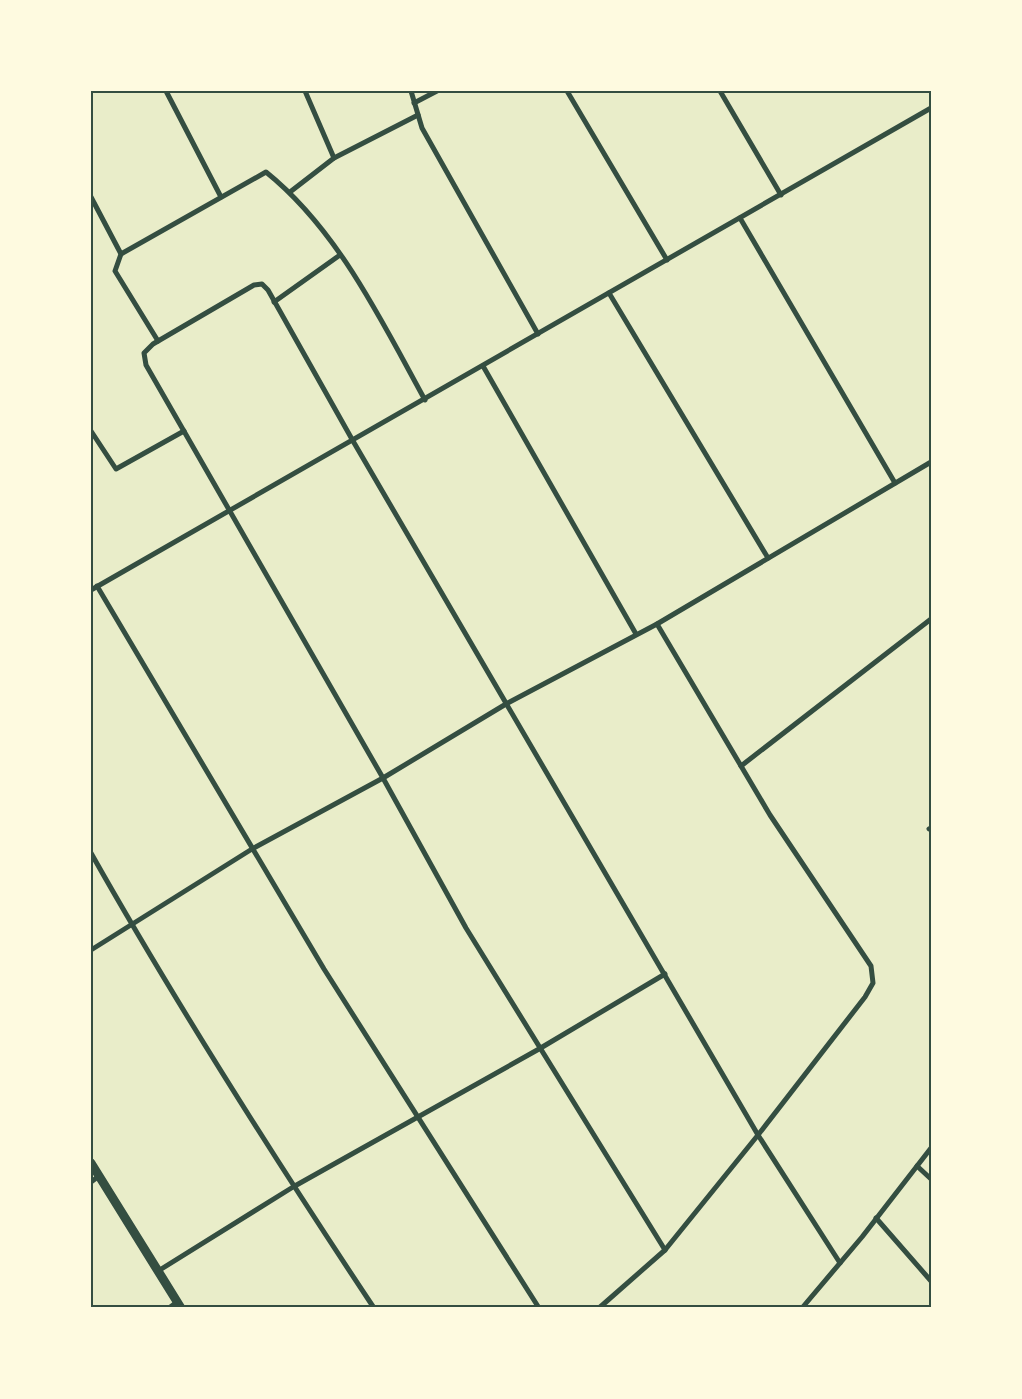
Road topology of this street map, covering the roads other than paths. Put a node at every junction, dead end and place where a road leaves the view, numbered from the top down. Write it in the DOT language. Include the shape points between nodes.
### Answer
graph roads {
  1 [pos="166,91"];
  2 [pos="305,91"];
  3 [pos="411,91"];
  4 [pos="437,91"];
  5 [pos="567,91"];
  6 [pos="720,91"];
  7 [pos="414,103"];
  8 [pos="931,108"];
  9 [pos="418,115"];
  10 [pos="334,158"];
  11 [pos="290,192"];
  12 [pos="781,195"];
  13 [pos="91,197"];
  14 [pos="221,197"];
  15 [pos="740,218"];
  16 [pos="121,254"];
  17 [pos="340,255"];
  18 [pos="667,260"];
  19 [pos="609,293"];
  20 [pos="274,302"];
  21 [pos="538,334"];
  22 [pos="158,341"];
  23 [pos="483,366"];
  24 [pos="425,400"];
  25 [pos="91,431"];
  26 [pos="184,431"];
  27 [pos="353,441"];
  28 [pos="931,462"];
  29 [pos="895,482"];
  30 [pos="230,512"];
  31 [pos="768,558"];
  32 [pos="98,586"];
  33 [pos="91,590"];
  34 [pos="931,619"];
  35 [pos="657,624"];
  36 [pos="636,634"];
  37 [pos="506,704"];
  38 [pos="741,766"];
  39 [pos="383,778"];
  40 [pos="252,849"];
  41 [pos="91,853"];
  42 [pos="132,925"];
  43 [pos="91,950"];
  44 [pos="665,974"];
  45 [pos="539,1048"];
  46 [pos="418,1118"];
  47 [pos="758,1135"];
  48 [pos="931,1148"];
  49 [pos="91,1163"];
  50 [pos="917,1166"];
  51 [pos="99,1176"];
  52 [pos="931,1179"];
  53 [pos="91,1182"];
  54 [pos="293,1187"];
  55 [pos="876,1218"];
  56 [pos="665,1250"];
  57 [pos="840,1263"];
  58 [pos="157,1272"];
  59 [pos="931,1281"];
  60 [pos="179,1305"];
  61 [pos="169,1308"];
  62 [pos="374,1308"];
  63 [pos="539,1308"];
  64 [pos="599,1308"];
  65 [pos="802,1308"];
  1 -- 14 [label="street"];
  2 -- 10 [label="street"];
  3 -- 7 [label="street"];
  4 -- 7 [label="street"];
  5 -- 18 [label="street"];
  6 -- 12 [label="street"];
  7 -- 9 [label="street"];
  8 -- 12 [label="street"];
  9 -- 10 [label="street"];
  9 -- 21 [label="street" via="422,128"];
  10 -- 11 [label="street"];
  11 -- 14 [label="street" via="266,172"];
  11 -- 17 [label="street"];
  12 -- 15 [label="street"];
  13 -- 16 [label="street"];
  14 -- 16 [label="street"];
  15 -- 18 [label="street"];
  15 -- 29 [label="street"];
  16 -- 22 [label="street" via="115,271"];
  17 -- 20 [label="street"];
  17 -- 24 [label="street" via="358,279"];
  18 -- 19 [label="street"];
  19 -- 21 [label="street"];
  19 -- 31 [label="street"];
  20 -- 22 [label="street" via="262,284 254,285"];
  20 -- 27 [label="street"];
  21 -- 23 [label="street"];
  22 -- 26 [label="street" via="144,354 146,365"];
  23 -- 24 [label="street"];
  23 -- 36 [label="street"];
  24 -- 27 [label="street"];
  25 -- 26 [label="street" via="116,469"];
  26 -- 30 [label="street"];
  27 -- 30 [label="street"];
  27 -- 37 [label="street"];
  28 -- 29 [label="street"];
  29 -- 31 [label="street"];
  30 -- 32 [label="street"];
  30 -- 39 [label="street"];
  31 -- 35 [label="street"];
  32 -- 33 [label="street"];
  32 -- 40 [label="street"];
  34 -- 38 [label="street"];
  35 -- 36 [label="street"];
  35 -- 38 [label="street"];
  36 -- 37 [label="street"];
  37 -- 39 [label="street"];
  37 -- 44 [label="street"];
  38 -- 47 [label="street" via="871,966 873,983 865,998"];
  39 -- 40 [label="street"];
  39 -- 45 [label="street" via="466,928"];
  40 -- 42 [label="street"];
  40 -- 46 [label="street"];
  41 -- 42 [label="street"];
  42 -- 43 [label="street"];
  42 -- 54 [label="street"];
  44 -- 45 [label="street"];
  44 -- 47 [label="street"];
  45 -- 46 [label="street"];
  45 -- 56 [label="street"];
  46 -- 54 [label="street"];
  46 -- 63 [label="street"];
  47 -- 56 [label="street"];
  47 -- 57 [label="street"];
  48 -- 50 [label="street"];
  49 -- 51 [label="street"];
  50 -- 52 [label="street"];
  50 -- 55 [label="street"];
  51 -- 53 [label="street"];
  51 -- 58 [label="street"];
  54 -- 58 [label="street"];
  54 -- 62 [label="street"];
  55 -- 57 [label="street"];
  55 -- 59 [label="street"];
  56 -- 64 [label="street"];
  57 -- 65 [label="street"];
  58 -- 60 [label="street"];
  60 -- 61 [label="street"];
}
